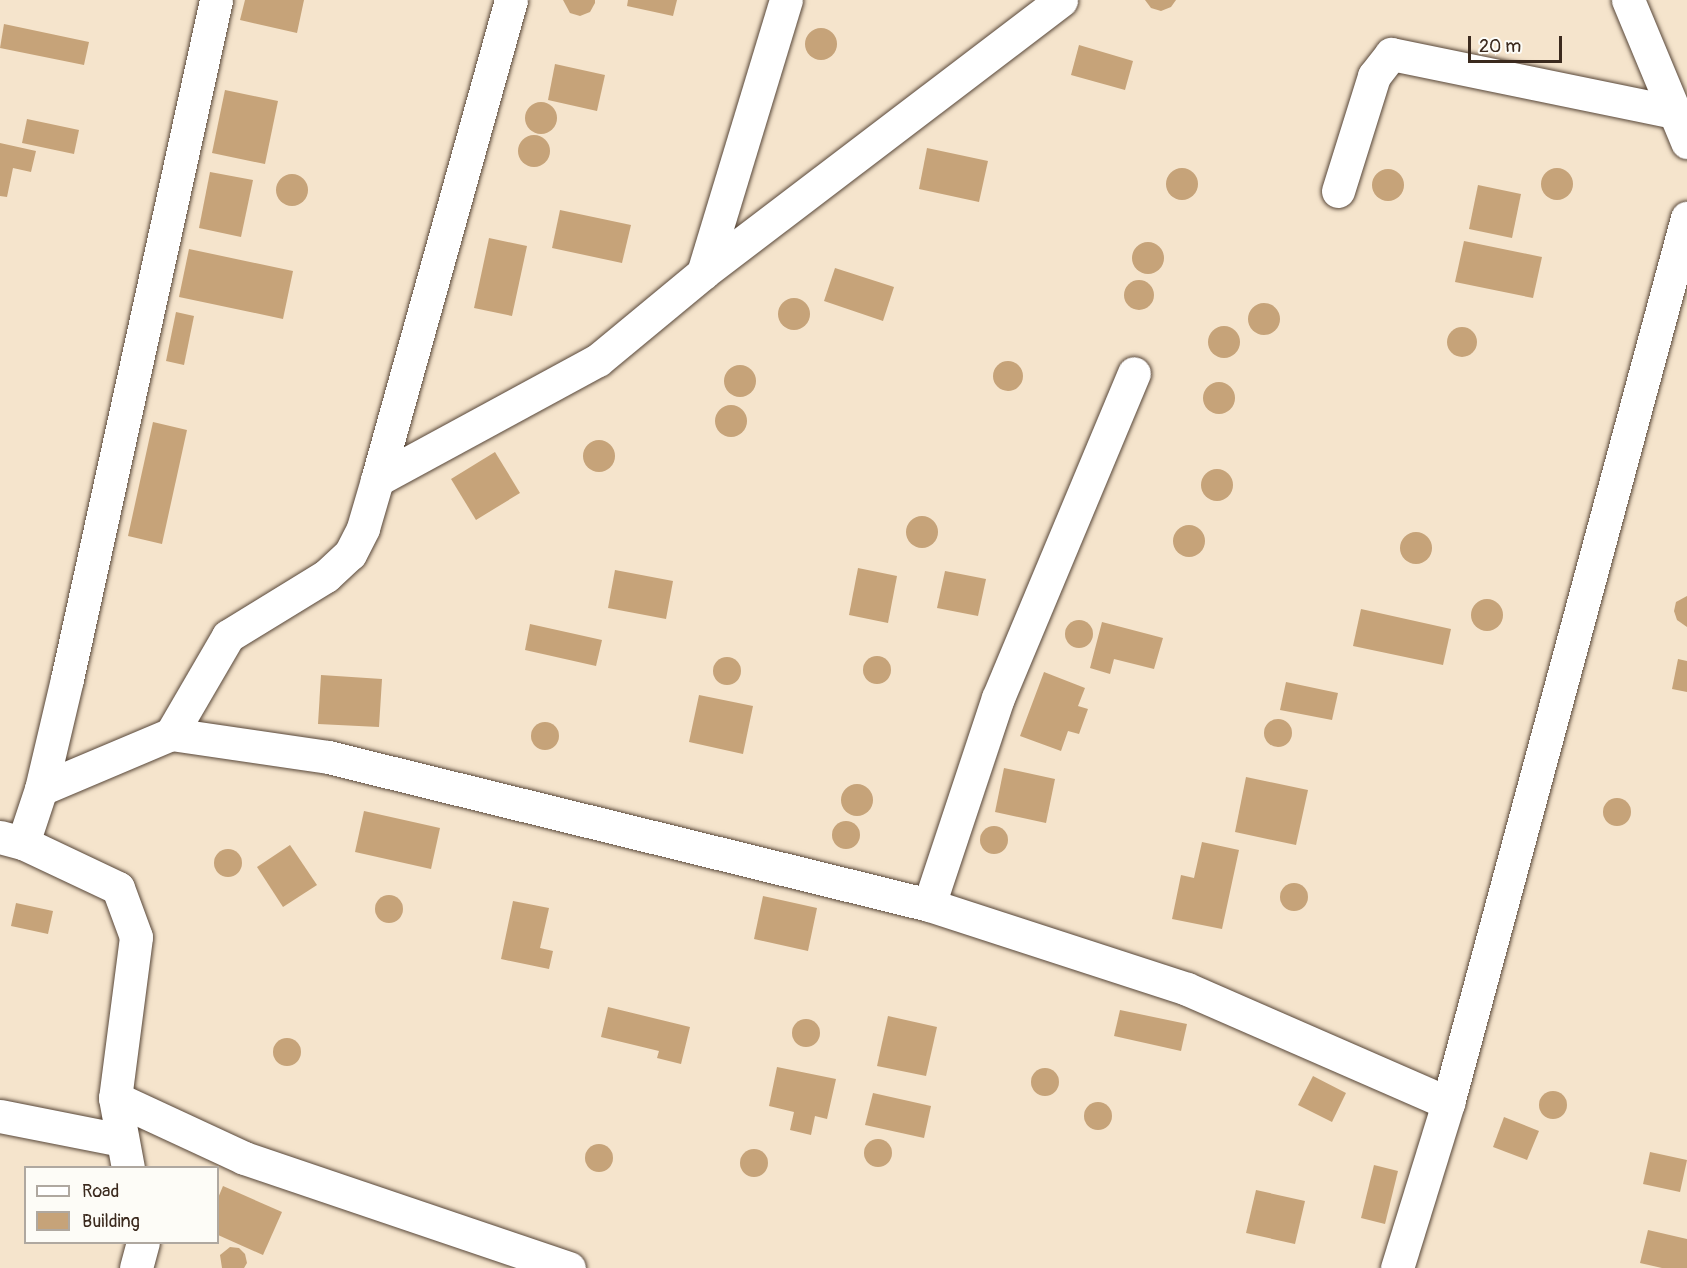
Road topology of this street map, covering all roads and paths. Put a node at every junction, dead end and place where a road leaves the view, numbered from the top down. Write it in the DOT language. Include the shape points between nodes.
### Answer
graph roads {
  1 [pos="216,0"];
  2 [pos="511,0"];
  3 [pos="786,0"];
  4 [pos="1061,0"];
  5 [pos="1628,0"];
  6 [pos="1674,112"];
  7 [pos="1687,142"];
  8 [pos="1338,190"];
  9 [pos="1687,218"];
  10 [pos="703,273"];
  11 [pos="1134,373"];
  12 [pos="377,480"];
  13 [pos="171,734"];
  14 [pos="41,789"];
  15 [pos="11,840"];
  16 [pos="929,905"];
  17 [pos="115,1098"];
  18 [pos="1448,1103"];
  19 [pos="0,1116"];
  20 [pos="125,1154"];
  21 [pos="142,1244"];
  22 [pos="136,1268"];
  23 [pos="569,1268"];
  24 [pos="1397,1268"];
  1 -- 14 [label="street"];
  2 -- 12 [label="street"];
  3 -- 10 [label="street"];
  4 -- 10 [label="street"];
  5 -- 6 [label="street"];
  6 -- 7 [label="street"];
  6 -- 8 [label="street" via="1391,54 1374,76"];
  9 -- 18 [label="street"];
  10 -- 12 [label="street" via="598,360"];
  11 -- 16 [label="street" via="998,698"];
  12 -- 13 [label="street" via="363,528 350,554 326,576 228,636"];
  13 -- 14 [label="street"];
  13 -- 16 [label="street" via="328,757"];
  14 -- 15 [label="street"];
  15 -- 17 [label="street" via="118,888 122,897 136,937"];
  16 -- 18 [label="street" via="1187,989"];
  17 -- 20 [label="street"];
  17 -- 23 [label="street" via="243,1158"];
  18 -- 24 [label="street"];
  19 -- 20 [label="street"];
  21 -- 22 [label="street"];
}
